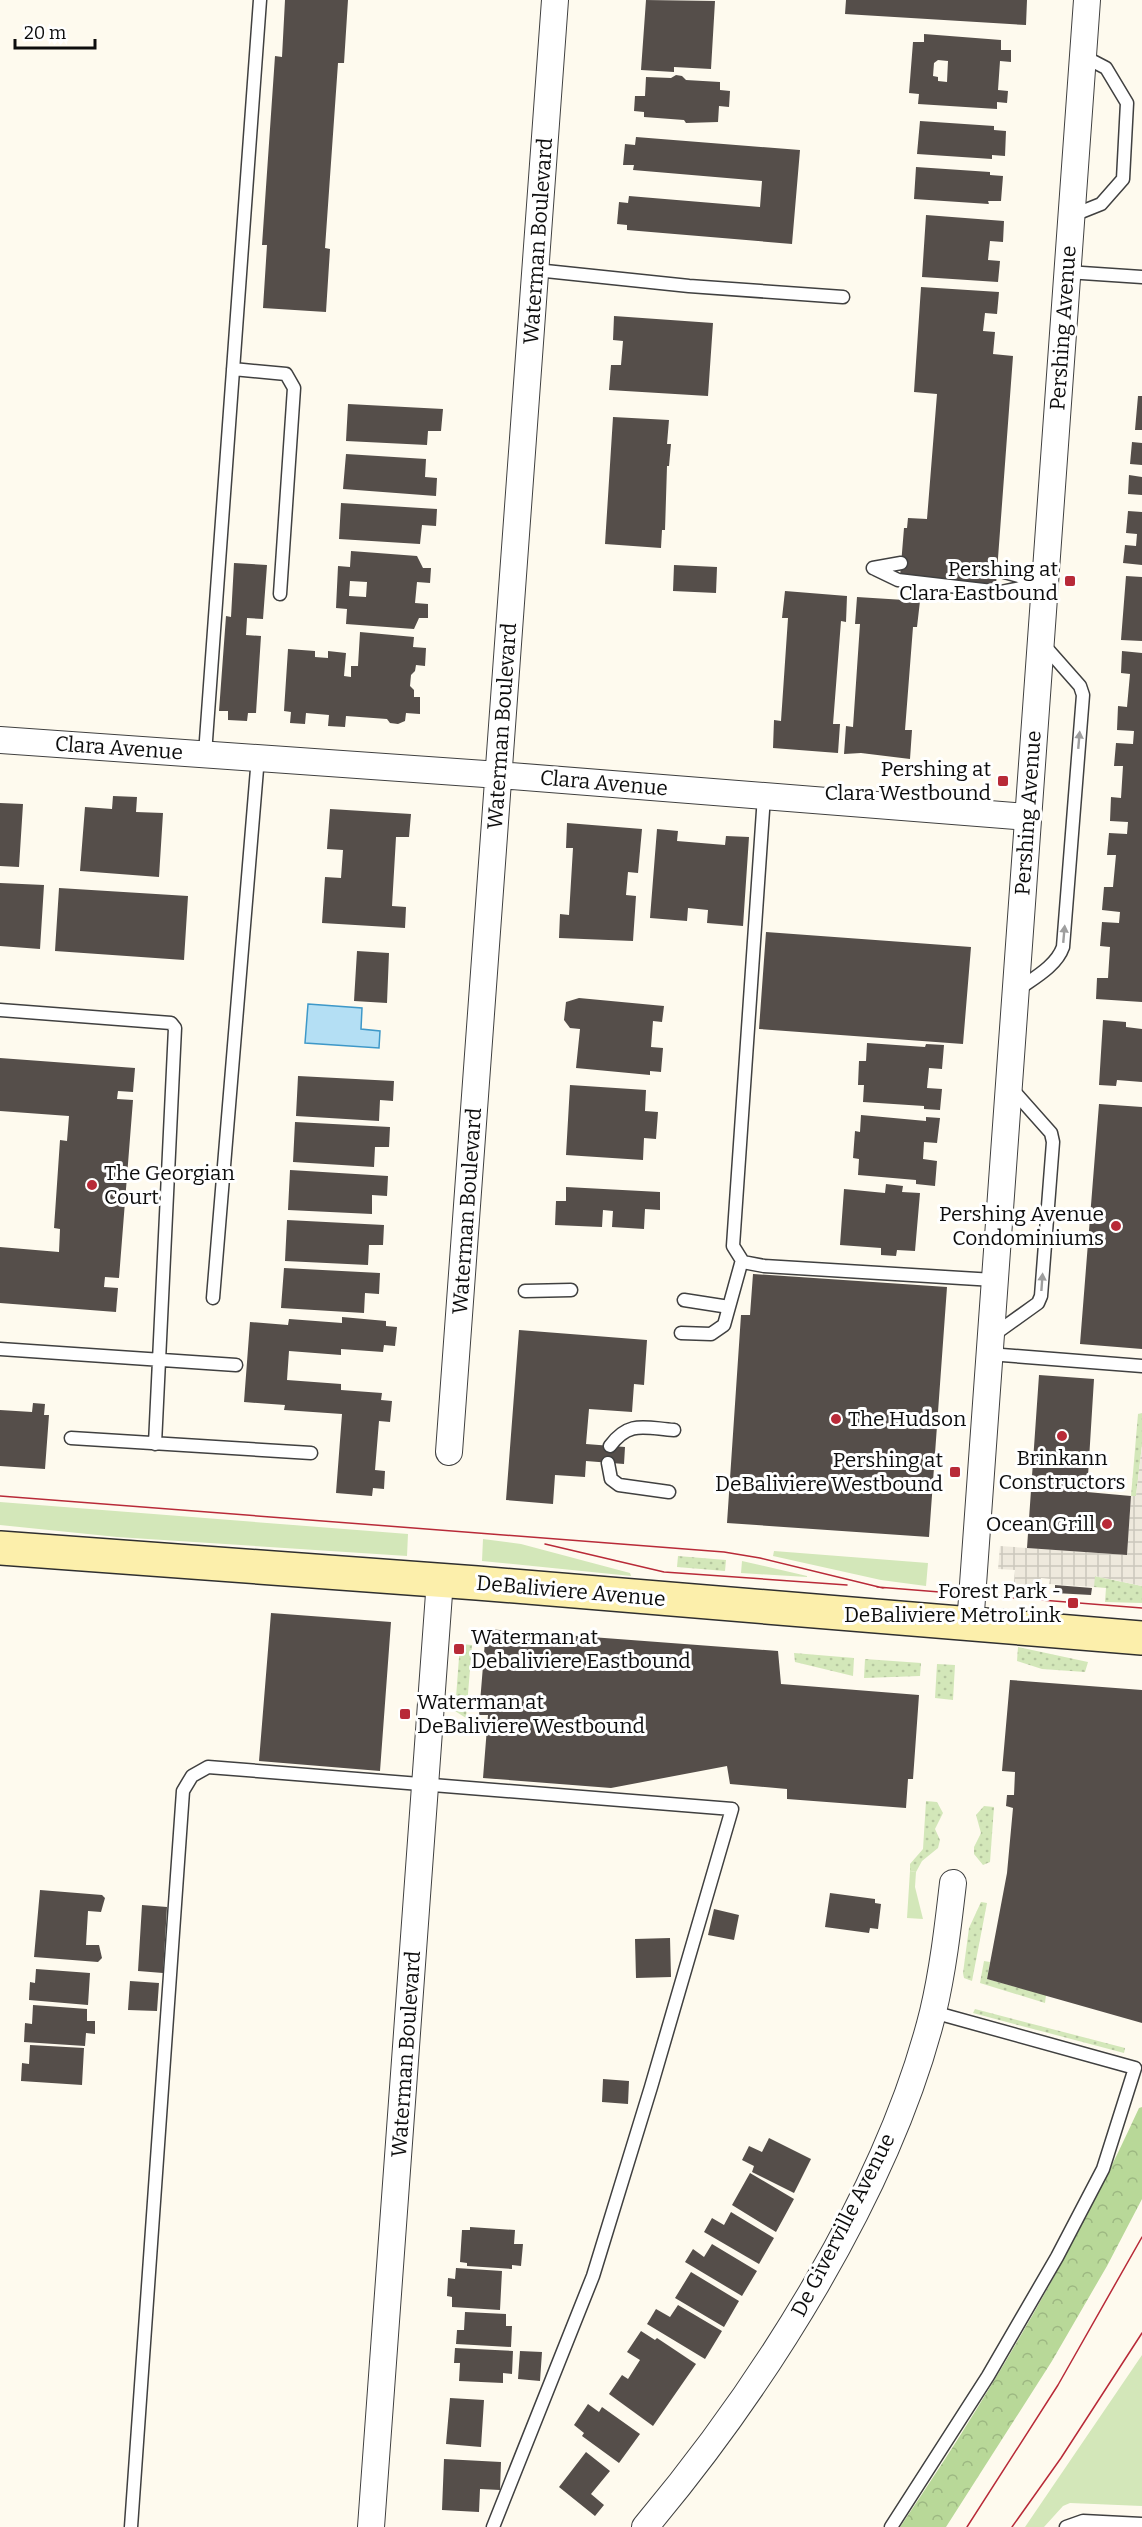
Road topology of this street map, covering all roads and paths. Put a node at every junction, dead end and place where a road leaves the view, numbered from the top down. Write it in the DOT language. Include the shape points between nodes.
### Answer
graph roads {
  1 [pos="260,0"];
  2 [pos="555,0"];
  3 [pos="1087,0"];
  4 [pos="1083,56"];
  5 [pos="1071,216"];
  6 [pos="536,270"];
  7 [pos="1067,272"];
  8 [pos="1142,277"];
  9 [pos="843,297"];
  10 [pos="233,369"];
  11 [pos="901,563"];
  12 [pos="997,570"];
  13 [pos="1045,583"];
  14 [pos="280,594"];
  15 [pos="1041,641"];
  16 [pos="0,740"];
  17 [pos="205,754"];
  18 [pos="258,757"];
  19 [pos="499,775"];
  20 [pos="764,796"];
  21 [pos="1028,817"];
  22 [pos="1015,992"];
  23 [pos="0,1010"];
  24 [pos="1008,1085"];
  25 [pos="742,1260"];
  26 [pos="994,1280"];
  27 [pos="571,1290"];
  28 [pos="525,1291"];
  29 [pos="213,1298"];
  30 [pos="684,1300"];
  31 [pos="729,1307"];
  32 [pos="681,1333"];
  33 [pos="990,1345"];
  34 [pos="0,1349"];
  35 [pos="159,1359"];
  36 [pos="236,1365"];
  37 [pos="1142,1366"];
  38 [pos="674,1430"];
  39 [pos="71,1438"];
  40 [pos="155,1444"];
  41 [pos="610,1446"];
  42 [pos="449,1452"];
  43 [pos="312,1453"];
  44 [pos="608,1463"];
  45 [pos="669,1492"];
  46 [pos="0,1548"];
  47 [pos="440,1580"];
  48 [pos="970,1626"];
  49 [pos="1142,1638"];
  50 [pos="425,1786"];
  51 [pos="953,1882"];
  52 [pos="933,2013"];
  53 [pos="1142,2524"];
  54 [pos="131,2527"];
  55 [pos="371,2527"];
  56 [pos="493,2527"];
  57 [pos="645,2527"];
  58 [pos="891,2527"];
  59 [pos="1066,2527"];
  1 -- 10 [label="lane"];
  2 -- 6 [label="street, Waterman Boulevard"];
  3 -- 4 [label="street, Pershing Avenue"];
  4 -- 5 [label="street, Pershing Avenue"];
  4 -- 5 [label="lane" via="1106,68 1127,103 1123,179 1101,204"];
  5 -- 7 [label="street, Pershing Avenue"];
  6 -- 9 [label="lane"];
  6 -- 19 [label="street, Waterman Boulevard"];
  7 -- 8 [label="lane"];
  7 -- 13 [label="street, Pershing Avenue"];
  10 -- 14 [label="lane" via="286,374 294,388"];
  10 -- 17 [label="lane"];
  11 -- 13 [label="lane" via="873,568 898,580 1001,592"];
  12 -- 13 [label="lane"];
  13 -- 15 [label="street, Pershing Avenue"];
  15 -- 21 [label="street, Pershing Avenue"];
  22 -- 15 [label="lane, one-way" via="1060,956 1063,947 1083,695 1080,686"];
  16 -- 17 [label="street, Clara Avenue"];
  17 -- 18 [label="street, Clara Avenue"];
  18 -- 19 [label="street, Clara Avenue"];
  18 -- 29 [label="lane"];
  19 -- 20 [label="street, Clara Avenue"];
  19 -- 42 [label="street, Waterman Boulevard"];
  20 -- 21 [label="street, Clara Avenue"];
  20 -- 25 [label="lane" via="732,1246"];
  21 -- 22 [label="street, Pershing Avenue"];
  22 -- 24 [label="street, Pershing Avenue"];
  23 -- 35 [label="lane" via="171,1023 175,1028"];
  24 -- 26 [label="street, Pershing Avenue"];
  33 -- 24 [label="lane, one-way" via="1041,1296 1052,1154 1051,1133"];
  25 -- 26 [label="lane" via="764,1266"];
  25 -- 31 [label="lane"];
  26 -- 33 [label="street, Pershing Avenue"];
  27 -- 28 [label="lane"];
  30 -- 31 [label="lane"];
  31 -- 32 [label="lane" via="724,1325 711,1334"];
  33 -- 37 [label="lane"];
  33 -- 48 [label="street, Pershing Avenue"];
  34 -- 35 [label="lane"];
  35 -- 36 [label="lane"];
  35 -- 40 [label="lane"];
  38 -- 41 [label="lane" via="634,1427 620,1432"];
  39 -- 40 [label="lane"];
  40 -- 43 [label="lane"];
  44 -- 45 [label="lane" via="611,1479 620,1485"];
  46 -- 47 [label="main road, DeBaliviere Avenue"];
  47 -- 48 [label="main road, DeBaliviere Avenue"];
  47 -- 50 [label="street, Waterman Boulevard"];
  48 -- 49 [label="main road, DeBaliviere Avenue"];
  50 -- 54 [label="lane" via="208,1767 192,1776 183,1791"];
  50 -- 55 [label="street, Waterman Boulevard"];
  50 -- 56 [label="lane" via="732,1809 593,2276"];
  51 -- 52 [label="street, De Giverville Avenue"];
  52 -- 57 [label="street, De Giverville Avenue" via="887,2146 848,2225 791,2325 747,2391"];
  52 -- 58 [label="lane" via="1135,2068 1103,2169 1057,2257 988,2376"];
  53 -- 59 [label="lane" via="1083,2521"];
}
